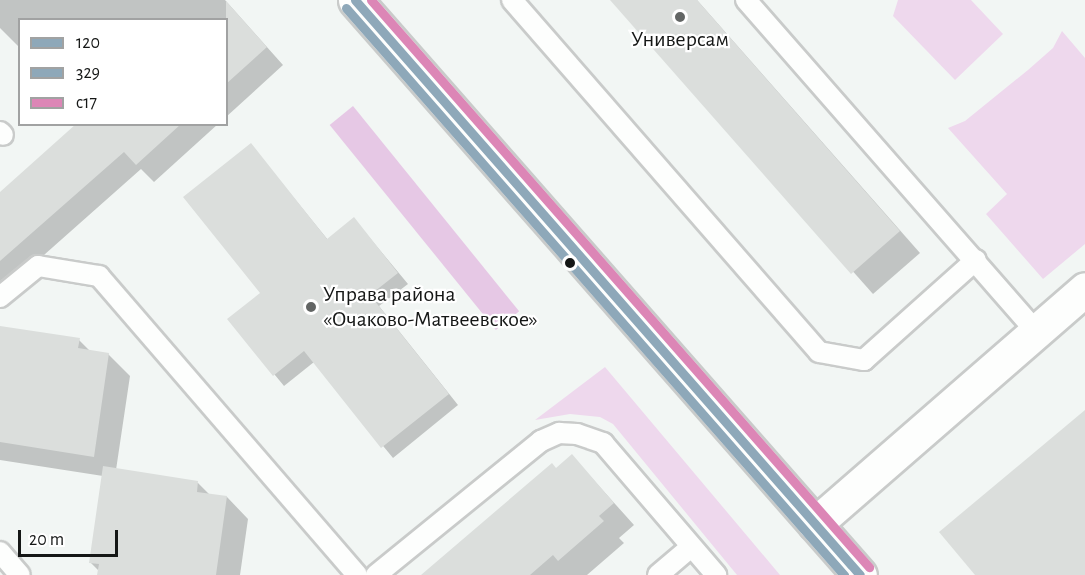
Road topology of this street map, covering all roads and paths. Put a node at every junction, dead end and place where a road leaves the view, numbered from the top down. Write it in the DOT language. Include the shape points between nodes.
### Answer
graph roads {
  1 [pos="355,0"];
  2 [pos="746,0"];
  3 [pos="515,1"];
  4 [pos="976,260"];
  5 [pos="1085,289"];
  6 [pos="0,297"];
  7 [pos="1036,330"];
  8 [pos="815,524"];
  9 [pos="691,547"];
  10 [pos="0,552"];
  11 [pos="848,571"];
  12 [pos="20,575"];
  13 [pos="357,575"];
  14 [pos="376,575"];
  15 [pos="658,575"];
  16 [pos="716,575"];
  1 -- 8 [label="street"];
  2 -- 4 [label="lane"];
  3 -- 4 [label="lane" via="819,352 864,360"];
  4 -- 7 [label="lane"];
  5 -- 7 [label="street"];
  6 -- 13 [label="lane" via="38,266 99,276"];
  7 -- 8 [label="street"];
  8 -- 11 [label="street"];
  9 -- 14 [label="lane" via="603,443 559,432 541,441"];
  9 -- 15 [label="lane"];
  9 -- 16 [label="lane"];
  10 -- 12 [label="lane"];
}
